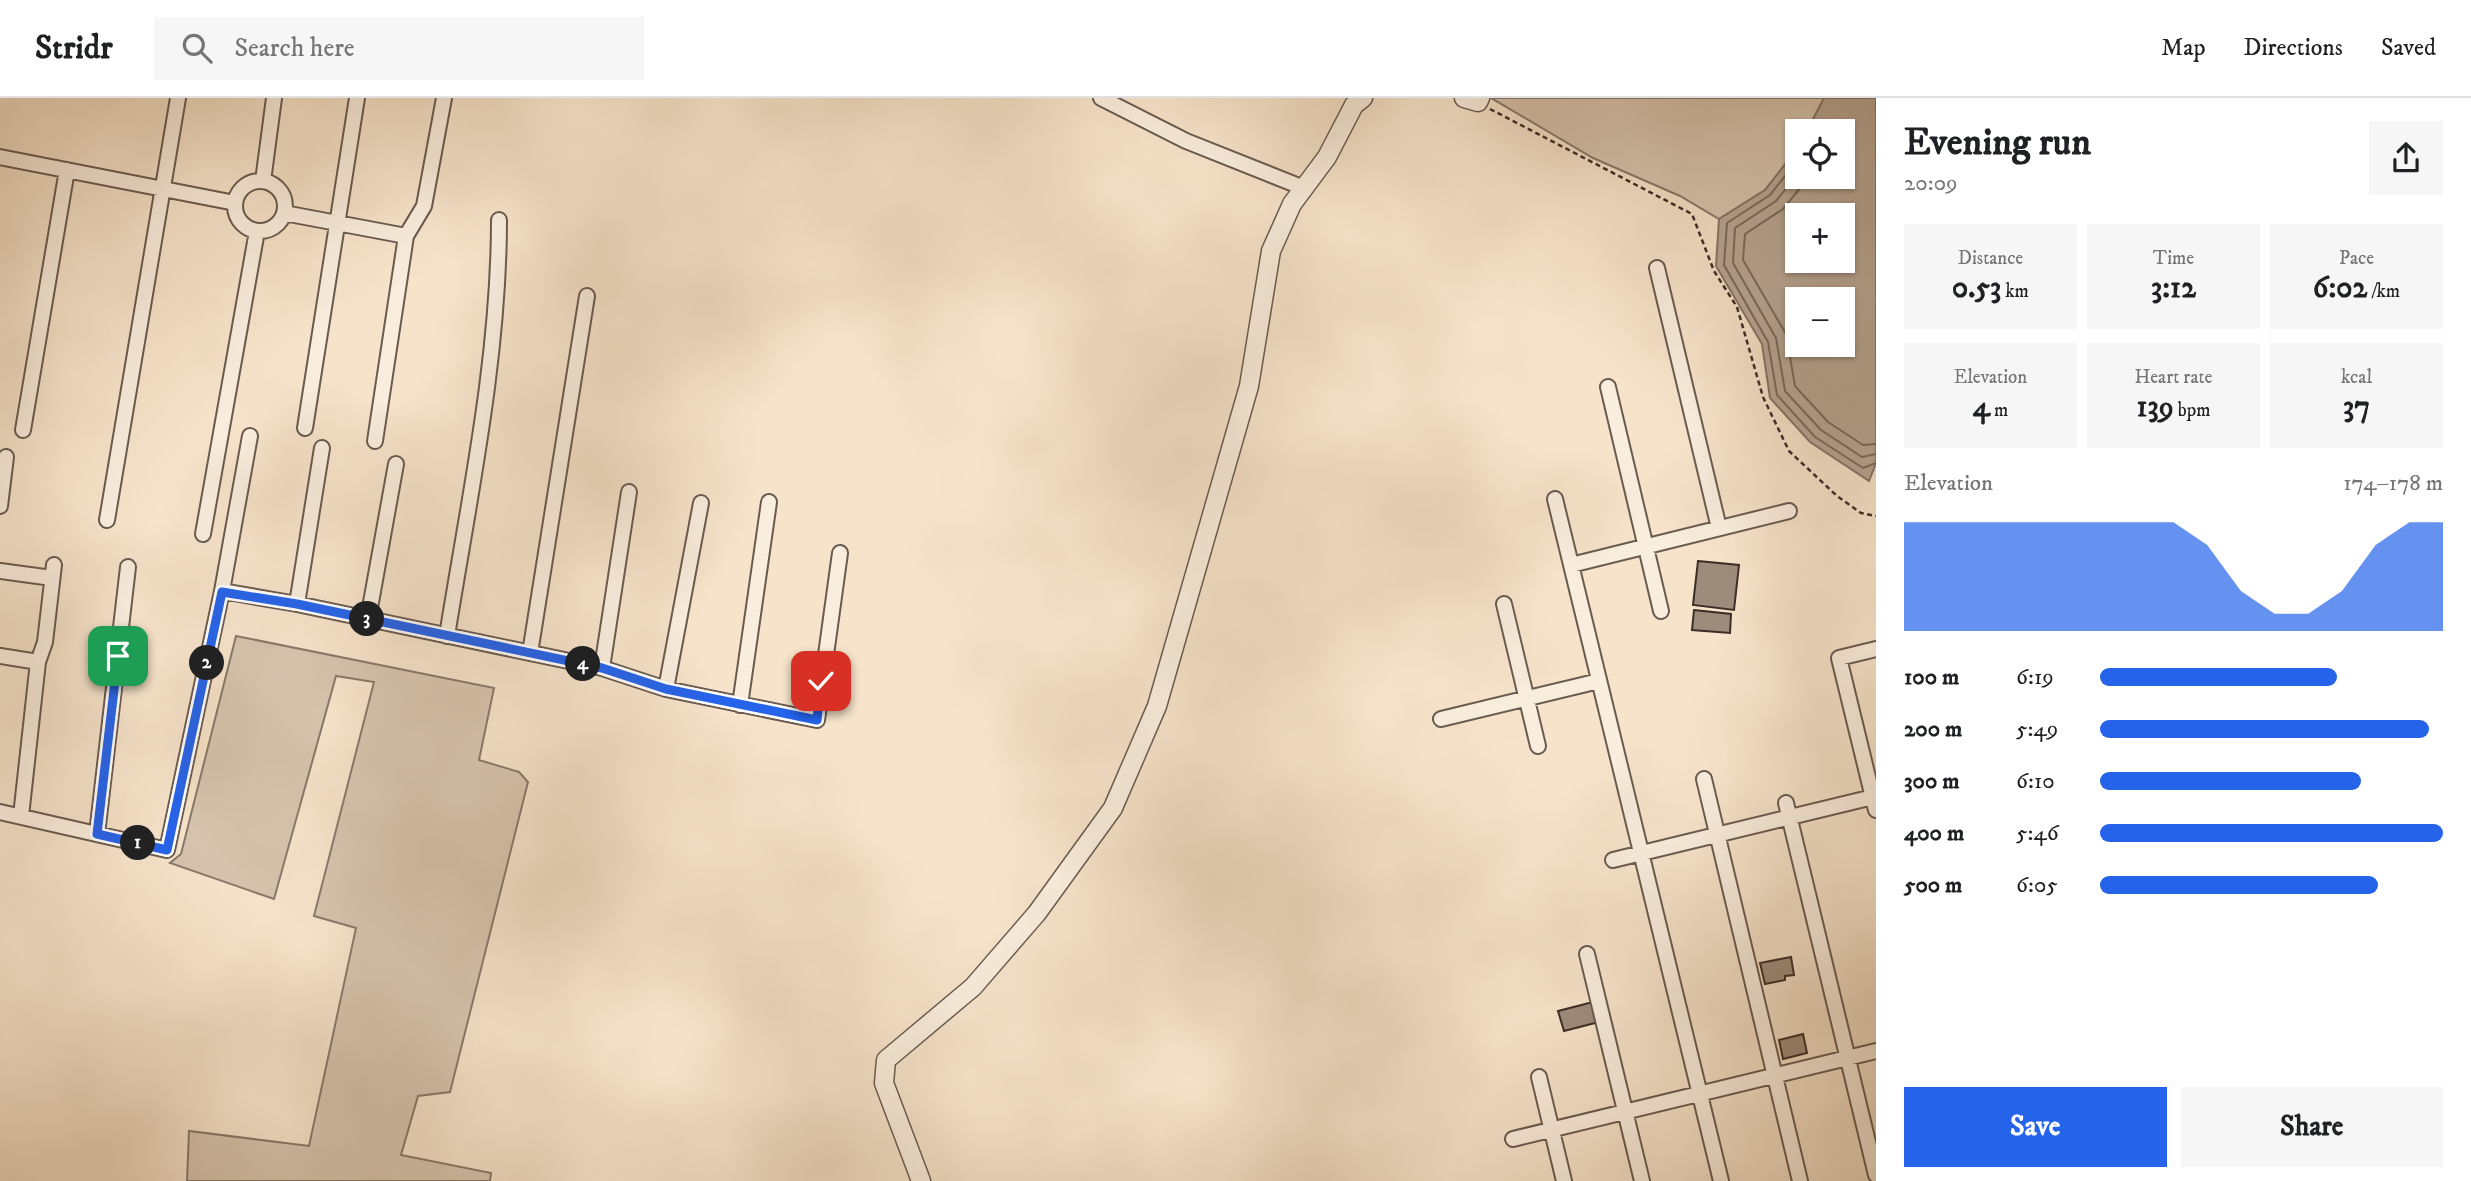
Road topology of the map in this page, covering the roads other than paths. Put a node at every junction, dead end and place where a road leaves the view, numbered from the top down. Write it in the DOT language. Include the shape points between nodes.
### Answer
graph roads {
  1 [pos="178,98"];
  2 [pos="274,98"];
  3 [pos="357,98"];
  4 [pos="444,98"];
  5 [pos="1101,98"];
  6 [pos="1363,98"];
  7 [pos="0,157"];
  8 [pos="67,170"];
  9 [pos="263,181"];
  10 [pos="164,188"];
  11 [pos="1304,188"];
  12 [pos="235,203"];
  13 [pos="284,214"];
  14 [pos="499,220"];
  15 [pos="337,223"];
  16 [pos="257,231"];
  17 [pos="406,236"];
  18 [pos="1657,268"];
  19 [pos="587,296"];
  20 [pos="1608,387"];
  21 [pos="305,428"];
  22 [pos="23,430"];
  23 [pos="250,436"];
  24 [pos="375,441"];
  25 [pos="322,448"];
  26 [pos="6,457"];
  27 [pos="396,464"];
  28 [pos="629,492"];
  29 [pos="1555,499"];
  30 [pos="769,502"];
  31 [pos="701,503"];
  32 [pos="0,506"];
  33 [pos="1789,510"];
  34 [pos="107,520"];
  35 [pos="1719,528"];
  36 [pos="202,534"];
  37 [pos="1646,546"];
  38 [pos="840,553"];
  39 [pos="1571,565"];
  40 [pos="128,567"];
  41 [pos="0,571"];
  42 [pos="222,592"];
  43 [pos="297,604"];
  44 [pos="1504,604"];
  45 [pos="1661,611"];
  46 [pos="368,619"];
  47 [pos="447,636"];
  48 [pos="1876,649"];
  49 [pos="530,653"];
  50 [pos="0,656"];
  51 [pos="38,662"];
  52 [pos="602,668"];
  53 [pos="1600,681"];
  54 [pos="666,689"];
  55 [pos="1526,699"];
  56 [pos="740,705"];
  57 [pos="1441,719"];
  58 [pos="1538,746"];
  59 [pos="1704,779"];
  60 [pos="1874,804"];
  61 [pos="1788,810"];
  62 [pos="0,812"];
  63 [pos="21,816"];
  64 [pos="97,834"];
  65 [pos="1717,835"];
  66 [pos="1641,853"];
  67 [pos="1613,860"];
  68 [pos="1587,954"];
  69 [pos="1876,1051"];
  70 [pos="1848,1058"];
  71 [pos="1775,1076"];
  72 [pos="1539,1077"];
  73 [pos="1700,1094"];
  74 [pos="1625,1112"];
  75 [pos="1552,1130"];
  76 [pos="1513,1139"];
  77 [pos="1876,1175"];
  78 [pos="921,1181"];
  79 [pos="1564,1181"];
  80 [pos="1642,1181"];
  81 [pos="1721,1181"];
  82 [pos="1800,1181"];
  1 -- 10 [label="street"];
  2 -- 9 [label="street"];
  3 -- 15 [label="street"];
  4 -- 17 [label="street" via="424,206"];
  5 -- 11 [label="street" via="1186,141"];
  6 -- 11 [label="street" via="1354,105 1327,157"];
  7 -- 8 [label="street"];
  8 -- 10 [label="street"];
  8 -- 22 [label="street"];
  9 -- 12 [label="street" via="247,184"];
  9 -- 13 [label="street" via="278,189"];
  10 -- 12 [label="street"];
  10 -- 34 [label="street"];
  11 -- 78 [label="street" via="1270,251 1245,398 1157,706 1113,808 1037,913 973,987 886,1060 884,1083"];
  12 -- 16 [label="street" via="243,225"];
  13 -- 15 [label="street"];
  13 -- 16 [label="street" via="273,227"];
  14 -- 47 [label="street" via="492,358"];
  15 -- 17 [label="street"];
  15 -- 21 [label="street"];
  16 -- 36 [label="street"];
  17 -- 24 [label="street"];
  18 -- 35 [label="street"];
  19 -- 49 [label="street"];
  20 -- 37 [label="street"];
  23 -- 42 [label="street"];
  25 -- 43 [label="street"];
  26 -- 32 [label="street"];
  27 -- 46 [label="street"];
  28 -- 52 [label="street"];
  29 -- 39 [label="street"];
  30 -- 56 [label="street"];
  31 -- 54 [label="street"];
  33 -- 35 [label="street"];
  35 -- 37 [label="street"];
  37 -- 39 [label="street"];
  37 -- 45 [label="street"];
  38 -- 56 [label="street" via="817,720"];
  39 -- 53 [label="street"];
  40 -- 64 [label="street"];
  41 -- 51 [label="street" via="53,571 45,642"];
  42 -- 43 [label="street"];
  42 -- 64 [label="street" via="167,850"];
  43 -- 46 [label="street"];
  44 -- 55 [label="street"];
  46 -- 47 [label="street"];
  47 -- 49 [label="street"];
  48 -- 60 [label="street" via="1839,657"];
  49 -- 52 [label="street"];
  50 -- 51 [label="street"];
  51 -- 63 [label="street"];
  52 -- 54 [label="street"];
  53 -- 55 [label="street"];
  53 -- 66 [label="street"];
  54 -- 56 [label="street"];
  55 -- 57 [label="street"];
  55 -- 58 [label="street"];
  59 -- 65 [label="street"];
  60 -- 61 [label="street"];
  61 -- 65 [label="street"];
  61 -- 70 [label="street"];
  62 -- 63 [label="street"];
  63 -- 64 [label="street"];
  65 -- 66 [label="street"];
  65 -- 71 [label="street"];
  66 -- 67 [label="street"];
  66 -- 73 [label="street"];
  68 -- 74 [label="street"];
  69 -- 70 [label="street"];
  70 -- 71 [label="street"];
  70 -- 77 [label="street"];
  71 -- 73 [label="street"];
  71 -- 82 [label="street"];
  72 -- 75 [label="street"];
  73 -- 74 [label="street"];
  73 -- 81 [label="street"];
  74 -- 75 [label="street"];
  74 -- 80 [label="street"];
  75 -- 76 [label="street"];
  75 -- 79 [label="street"];
}
